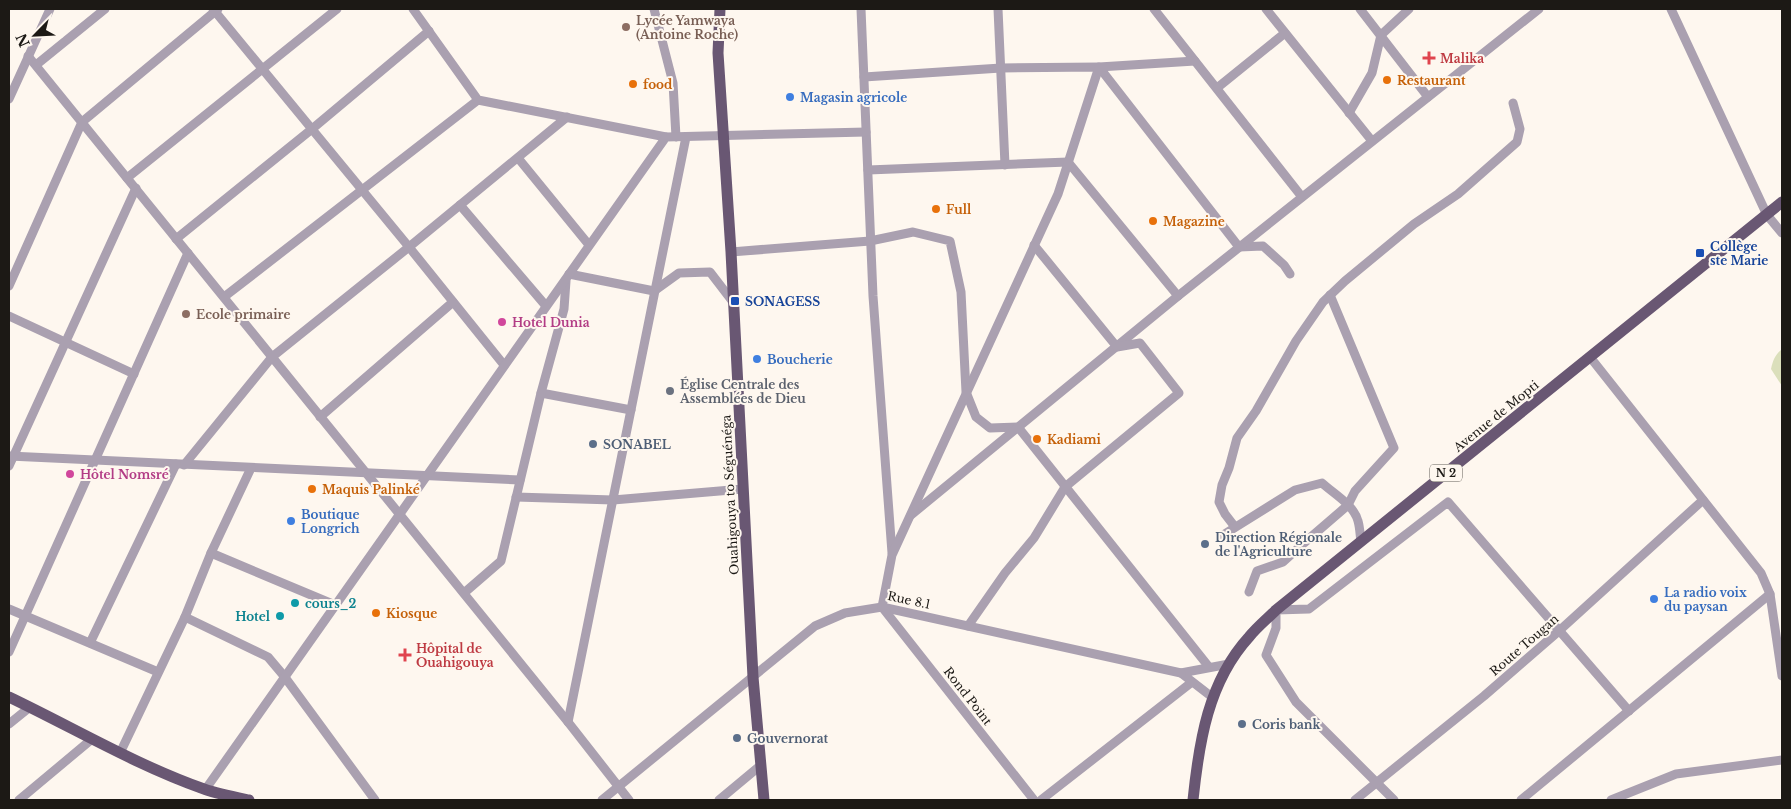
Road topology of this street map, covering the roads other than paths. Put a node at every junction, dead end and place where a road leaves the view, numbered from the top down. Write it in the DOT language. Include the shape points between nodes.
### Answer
graph roads {
  1 [pos="50,9"];
  2 [pos="104,9"];
  3 [pos="337,9"];
  4 [pos="413,9"];
  5 [pos="654,9"];
  6 [pos="720,9"];
  7 [pos="861,9"];
  8 [pos="998,9"];
  9 [pos="1154,9"];
  10 [pos="1266,9"];
  11 [pos="1360,9"];
  12 [pos="1409,9"];
  13 [pos="1540,9"];
  14 [pos="1671,9"];
  15 [pos="216,10"];
  16 [pos="429,31"];
  17 [pos="1285,33"];
  18 [pos="1381,35"];
  19 [pos="28,56"];
  20 [pos="1196,61"];
  21 [pos="36,65"];
  22 [pos="1099,67"];
  23 [pos="1001,68"];
  24 [pos="263,69"];
  25 [pos="864,77"];
  26 [pos="1217,88"];
  27 [pos="1428,97"];
  28 [pos="9,99"];
  29 [pos="478,100"];
  30 [pos="1513,103"];
  31 [pos="1349,113"];
  32 [pos="567,117"];
  33 [pos="82,122"];
  34 [pos="312,129"];
  35 [pos="866,132"];
  36 [pos="724,136"];
  37 [pos="666,137"];
  38 [pos="681,137"];
  39 [pos="1372,141"];
  40 [pos="518,158"];
  41 [pos="1068,162"];
  42 [pos="1005,165"];
  43 [pos="868,170"];
  44 [pos="127,178"];
  45 [pos="136,188"];
  46 [pos="362,190"];
  47 [pos="1302,197"];
  48 [pos="1782,202"];
  49 [pos="460,205"];
  50 [pos="1767,215"];
  51 [pos="1782,233"];
  52 [pos="176,239"];
  53 [pos="870,241"];
  54 [pos="589,245"];
  55 [pos="1034,245"];
  56 [pos="409,247"];
  57 [pos="1239,247"];
  58 [pos="731,252"];
  59 [pos="188,253"];
  60 [pos="1290,274"];
  61 [pos="567,277"];
  62 [pos="9,286"];
  63 [pos="654,291"];
  64 [pos="1330,295"];
  65 [pos="1178,296"];
  66 [pos="224,297"];
  67 [pos="453,302"];
  68 [pos="733,302"];
  69 [pos="546,306"];
  70 [pos="9,316"];
  71 [pos="66,341"];
  72 [pos="1116,347"];
  73 [pos="272,357"];
  74 [pos="1590,357"];
  75 [pos="504,365"];
  76 [pos="134,374"];
  77 [pos="541,392"];
  78 [pos="966,392"];
  79 [pos="631,410"];
  80 [pos="320,417"];
  81 [pos="1018,427"];
  82 [pos="11,456"];
  83 [pos="95,460"];
  84 [pos="180,464"];
  85 [pos="9,466"];
  86 [pos="251,468"];
  87 [pos="364,472"];
  88 [pos="426,476"];
  89 [pos="520,480"];
  90 [pos="1065,487"];
  91 [pos="743,489"];
  92 [pos="516,497"];
  93 [pos="613,500"];
  94 [pos="1703,500"];
  95 [pos="1348,505"];
  96 [pos="398,514"];
  97 [pos="909,516"];
  98 [pos="1235,527"];
  99 [pos="1223,534"];
  100 [pos="1361,542"];
  101 [pos="211,553"];
  102 [pos="892,555"];
  103 [pos="1250,592"];
  104 [pos="464,593"];
  105 [pos="1770,594"];
  106 [pos="335,605"];
  107 [pos="882,607"];
  108 [pos="9,609"];
  109 [pos="1276,610"];
  110 [pos="25,616"];
  111 [pos="185,617"];
  112 [pos="968,626"];
  113 [pos="1560,630"];
  114 [pos="90,643"];
  115 [pos="9,652"];
  116 [pos="1229,664"];
  117 [pos="1209,668"];
  118 [pos="158,672"];
  119 [pos="1181,673"];
  120 [pos="284,676"];
  121 [pos="1782,676"];
  122 [pos="753,678"];
  123 [pos="1192,682"];
  124 [pos="9,697"];
  125 [pos="1212,697"];
  126 [pos="30,707"];
  127 [pos="1629,710"];
  128 [pos="568,722"];
  129 [pos="9,724"];
  130 [pos="92,739"];
  131 [pos="120,753"];
  132 [pos="1782,760"];
  133 [pos="760,765"];
  134 [pos="1376,783"];
  135 [pos="618,787"];
  136 [pos="205,790"];
  137 [pos="19,800"];
  138 [pos="249,800"];
  139 [pos="375,800"];
  140 [pos="602,800"];
  141 [pos="629,800"];
  142 [pos="718,800"];
  143 [pos="764,800"];
  144 [pos="1034,800"];
  145 [pos="1040,800"];
  146 [pos="1193,800"];
  147 [pos="1354,800"];
  148 [pos="1394,800"];
  149 [pos="1521,800"];
  150 [pos="1611,800"];
  1 -- 19 [label="street"];
  2 -- 21 [label="street"];
  3 -- 24 [label="street"];
  4 -- 16 [label="street"];
  5 -- 38 [label="street" via="673,83"];
  6 -- 36 [label="main road, Ouahigouya to Séguénéga" via="718,53"];
  7 -- 25 [label="street"];
  8 -- 23 [label="street"];
  9 -- 20 [label="street"];
  10 -- 17 [label="street"];
  11 -- 18 [label="street"];
  12 -- 18 [label="street"];
  13 -- 27 [label="street"];
  14 -- 50 [label="street"];
  15 -- 24 [label="street"];
  15 -- 33 [label="street"];
  16 -- 29 [label="street"];
  16 -- 34 [label="street"];
  17 -- 26 [label="street"];
  17 -- 31 [label="street"];
  18 -- 27 [label="street"];
  18 -- 31 [label="street" via="1372,74"];
  19 -- 21 [label="street"];
  19 -- 28 [label="street"];
  20 -- 22 [label="street"];
  20 -- 26 [label="street"];
  21 -- 33 [label="street"];
  22 -- 23 [label="street"];
  22 -- 41 [label="street"];
  22 -- 57 [label="street"];
  23 -- 25 [label="street"];
  23 -- 42 [label="street"];
  24 -- 34 [label="street"];
  24 -- 44 [label="street"];
  25 -- 35 [label="street"];
  26 -- 47 [label="street"];
  27 -- 39 [label="street"];
  29 -- 32 [label="street"];
  29 -- 46 [label="street"];
  30 -- 64 [label="street" via="1520,129 1517,142 1458,194 1414,224"];
  31 -- 39 [label="street"];
  32 -- 37 [label="street"];
  32 -- 40 [label="street"];
  33 -- 44 [label="street"];
  33 -- 62 [label="street"];
  34 -- 46 [label="street"];
  34 -- 52 [label="street"];
  35 -- 36 [label="street"];
  35 -- 43 [label="street"];
  36 -- 38 [label="street"];
  36 -- 58 [label="main road, Ouahigouya to Séguénéga"];
  37 -- 38 [label="street"];
  37 -- 54 [label="street"];
  38 -- 63 [label="street"];
  39 -- 47 [label="street"];
  40 -- 49 [label="street"];
  40 -- 54 [label="street"];
  41 -- 42 [label="street"];
  41 -- 55 [label="street" via="1058,194"];
  41 -- 65 [label="street"];
  42 -- 43 [label="street"];
  43 -- 53 [label="street"];
  44 -- 45 [label="street"];
  45 -- 52 [label="street"];
  45 -- 71 [label="street"];
  46 -- 56 [label="street"];
  46 -- 66 [label="street"];
  47 -- 57 [label="street"];
  48 -- 50 [label="main road, Avenue de Mopti / N 2"];
  49 -- 56 [label="street"];
  49 -- 69 [label="street"];
  50 -- 51 [label="street"];
  50 -- 74 [label="main road, Avenue de Mopti / N 2"];
  52 -- 59 [label="street"];
  53 -- 58 [label="street"];
  53 -- 78 [label="street" via="913,232 950,241 961,292"];
  53 -- 102 [label="street"];
  54 -- 61 [label="street"];
  55 -- 72 [label="street"];
  55 -- 78 [label="street"];
  56 -- 67 [label="street"];
  56 -- 73 [label="street"];
  57 -- 60 [label="street" via="1263,246 1284,264"];
  57 -- 65 [label="street"];
  58 -- 68 [label="main road, Ouahigouya to Séguénéga"];
  59 -- 66 [label="street"];
  59 -- 76 [label="street"];
  61 -- 63 [label="street"];
  61 -- 69 [label="street"];
  61 -- 77 [label="street" via="564,308"];
  63 -- 68 [label="street" via="679,273 710,272"];
  63 -- 79 [label="street"];
  64 -- 95 [label="street" via="1394,448 1355,491"];
  64 -- 98 [label="street" via="1296,341 1237,438 1220,502"];
  65 -- 72 [label="street"];
  66 -- 73 [label="street"];
  67 -- 75 [label="street"];
  67 -- 80 [label="street"];
  68 -- 91 [label="main road, Ouahigouya to Séguénéga"];
  69 -- 75 [label="street"];
  70 -- 71 [label="street"];
  71 -- 76 [label="street"];
  71 -- 82 [label="street"];
  72 -- 81 [label="street"];
  72 -- 90 [label="street" via="1140,343 1179,393"];
  73 -- 80 [label="street"];
  73 -- 84 [label="street"];
  74 -- 94 [label="street"];
  74 -- 100 [label="main road, Avenue de Mopti / N 2"];
  75 -- 88 [label="street"];
  76 -- 83 [label="street"];
  77 -- 79 [label="street"];
  77 -- 89 [label="street"];
  78 -- 81 [label="street" via="976,418 990,428"];
  78 -- 97 [label="street"];
  79 -- 93 [label="street"];
  80 -- 87 [label="street"];
  81 -- 90 [label="street"];
  81 -- 97 [label="street"];
  82 -- 83 [label="street"];
  82 -- 85 [label="street"];
  83 -- 84 [label="street"];
  83 -- 110 [label="street"];
  84 -- 86 [label="street"];
  84 -- 114 [label="street"];
  86 -- 87 [label="street"];
  86 -- 101 [label="street"];
  87 -- 88 [label="street"];
  87 -- 96 [label="street"];
  88 -- 89 [label="street"];
  88 -- 96 [label="street"];
  89 -- 92 [label="street"];
  90 -- 112 [label="street" via="1034,538"];
  90 -- 117 [label="street"];
  91 -- 93 [label="street"];
  91 -- 122 [label="main road, Ouahigouya to Séguénéga"];
  92 -- 93 [label="street"];
  92 -- 104 [label="street" via="501,561"];
  93 -- 128 [label="street"];
  94 -- 105 [label="street" via="1761,573"];
  94 -- 113 [label="street, Route Tougan"];
  95 -- 98 [label="street" via="1322,483 1295,490"];
  95 -- 100 [label="street" via="1358,521"];
  95 -- 103 [label="street" via="1282,562 1257,571"];
  96 -- 104 [label="street"];
  96 -- 106 [label="street"];
  97 -- 102 [label="street"];
  98 -- 99 [label="street"];
  100 -- 109 [label="main road, Avenue de Mopti / N 2"];
  101 -- 106 [label="street"];
  101 -- 111 [label="street"];
  102 -- 107 [label="street"];
  104 -- 128 [label="street"];
  105 -- 121 [label="street"];
  105 -- 127 [label="street"];
  106 -- 120 [label="street"];
  107 -- 112 [label="street, Rue 8.1"];
  107 -- 122 [label="street, Rue 8.1" via="845,613 815,626"];
  107 -- 144 [label="street, Rond Point"];
  108 -- 110 [label="street"];
  109 -- 113 [label="street" via="1308,609 1448,502"];
  109 -- 116 [label="main road, Avenue de Mopti / N 2" via="1248,638"];
  109 -- 134 [label="street" via="1276,628 1266,655 1296,702"];
  110 -- 114 [label="street"];
  110 -- 115 [label="street"];
  111 -- 118 [label="street"];
  111 -- 120 [label="street" via="268,657"];
  112 -- 119 [label="street, Rue 8.1"];
  113 -- 127 [label="street"];
  113 -- 134 [label="street, Route Tougan"];
  114 -- 118 [label="street"];
  116 -- 117 [label="street, Rue 8.1"];
  116 -- 125 [label="main road, Avenue de Mopti / N 2"];
  117 -- 119 [label="street, Rue 8.1"];
  118 -- 131 [label="street"];
  119 -- 123 [label="street, Rue 8.1"];
  120 -- 136 [label="street"];
  120 -- 139 [label="street"];
  122 -- 133 [label="main road, Ouahigouya to Séguénéga"];
  122 -- 135 [label="street, Rue 8.1"];
  123 -- 125 [label="street, Rue 8.1"];
  123 -- 145 [label="street"];
  124 -- 126 [label="main road"];
  125 -- 146 [label="main road, Avenue de Mopti / N 2" via="1199,748"];
  126 -- 129 [label="street"];
  126 -- 130 [label="main road"];
  127 -- 149 [label="street"];
  128 -- 135 [label="street"];
  130 -- 131 [label="main road"];
  130 -- 137 [label="street"];
  131 -- 136 [label="main road"];
  132 -- 150 [label="street" via="1676,774"];
  133 -- 142 [label="street"];
  133 -- 143 [label="main road, Ouahigouya to Séguénéga"];
  134 -- 147 [label="street, Route Tougan"];
  134 -- 148 [label="street"];
  135 -- 140 [label="street, Rue 8.1"];
  135 -- 141 [label="street"];
  136 -- 138 [label="main road"];
}
